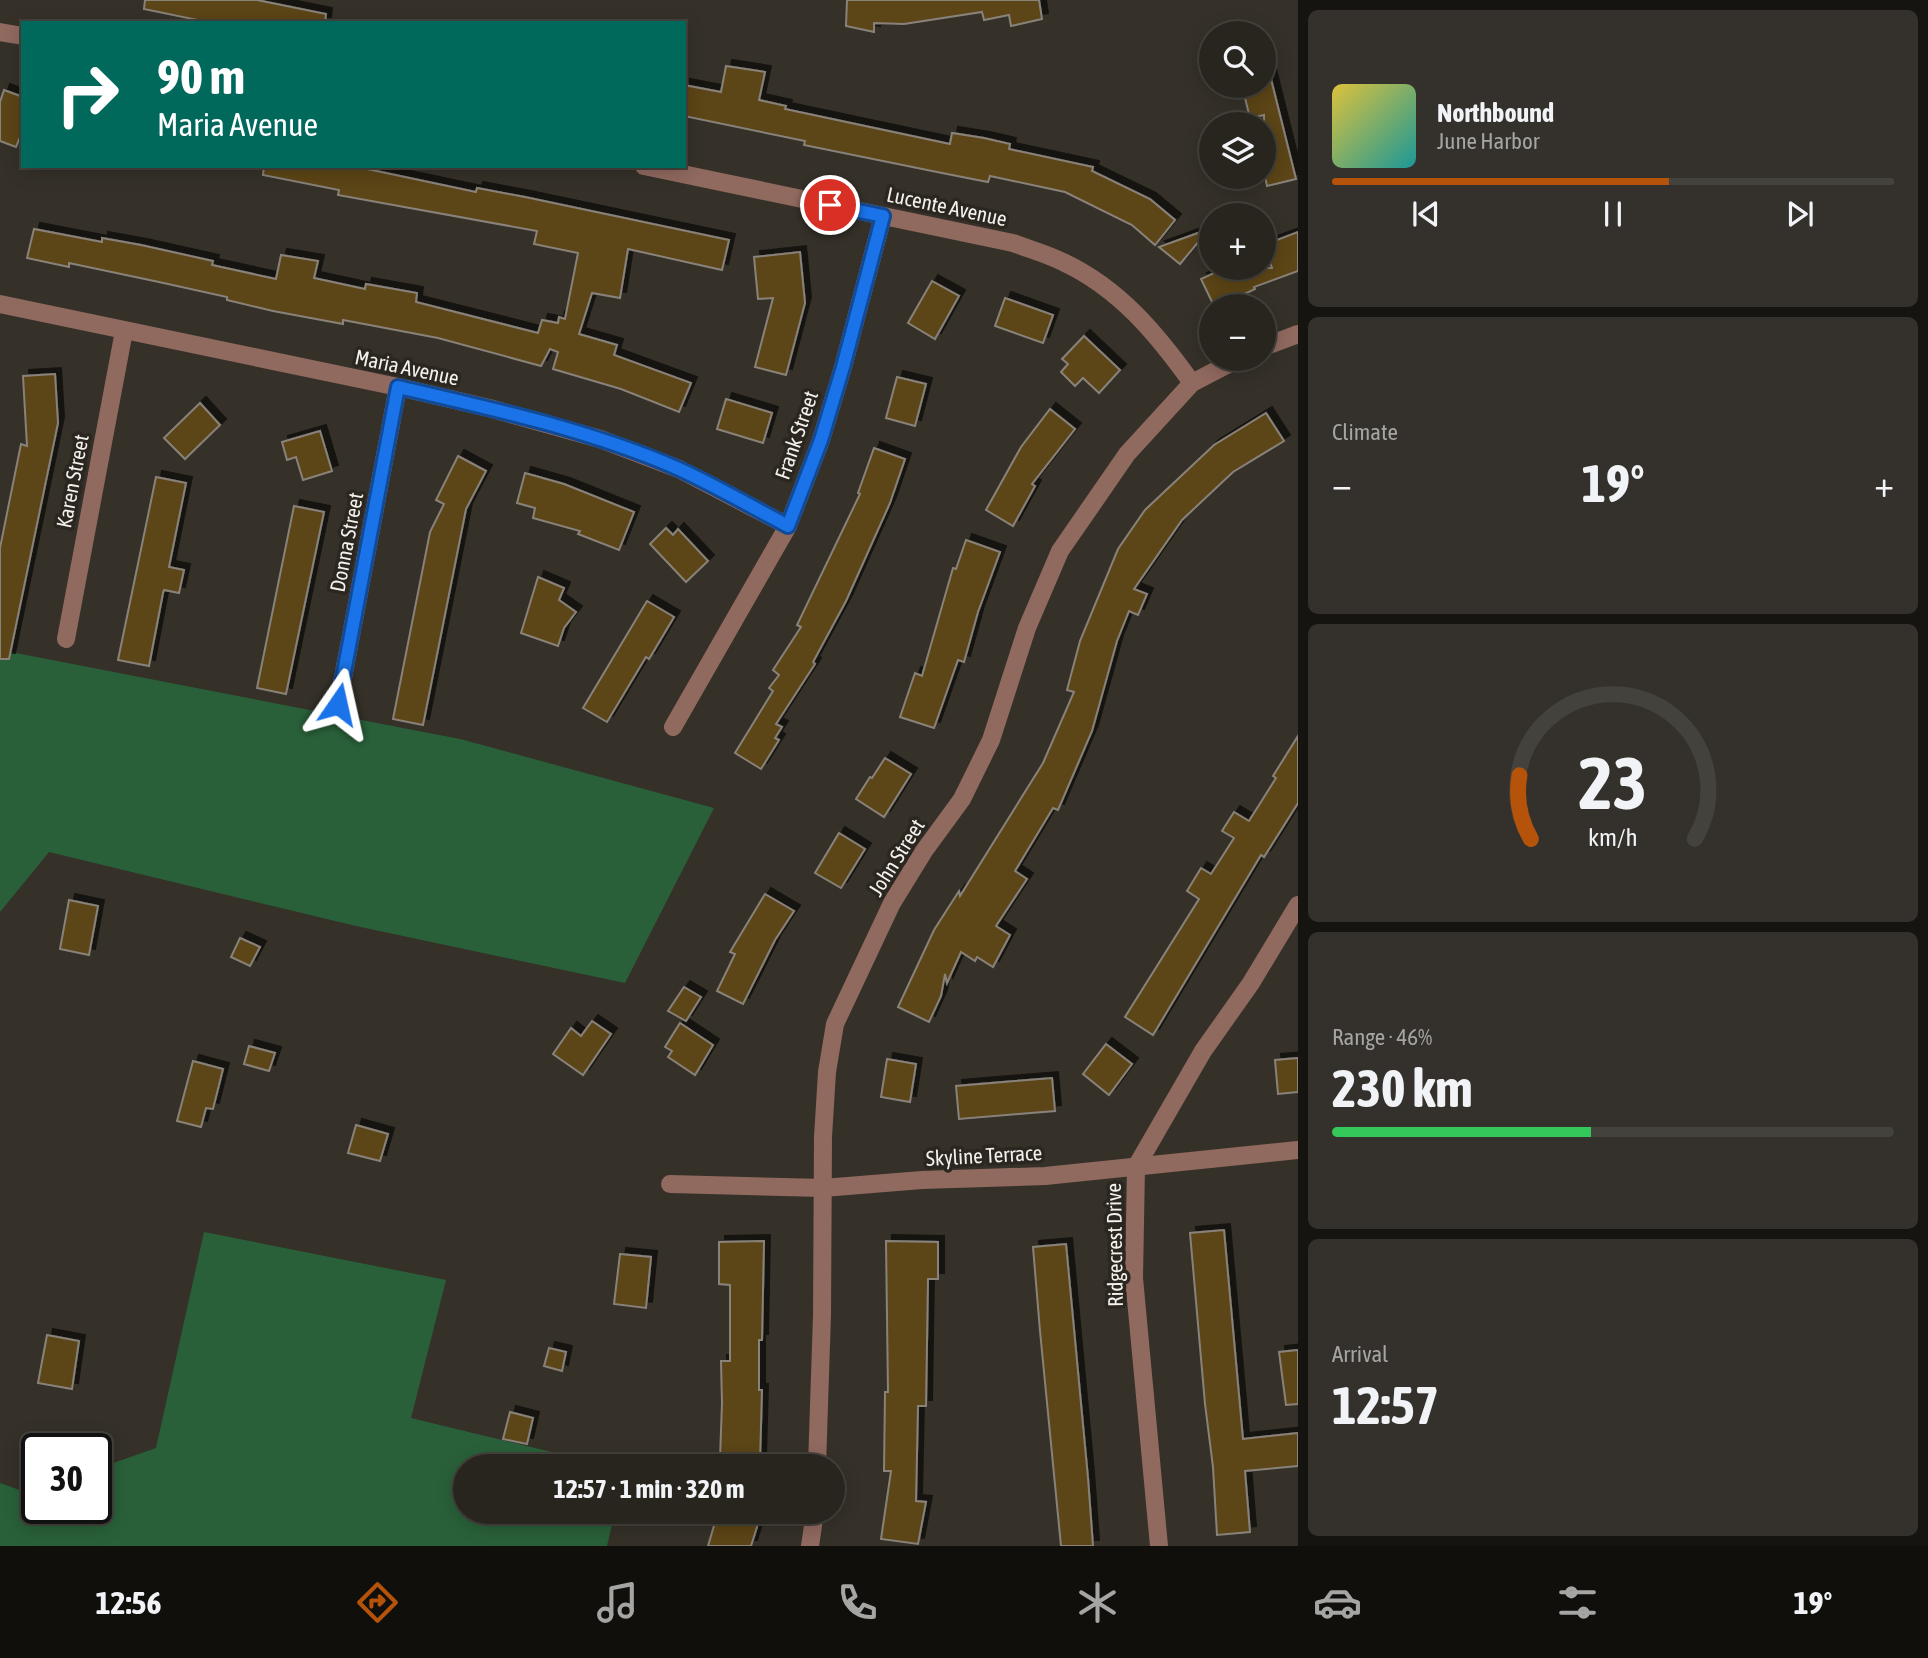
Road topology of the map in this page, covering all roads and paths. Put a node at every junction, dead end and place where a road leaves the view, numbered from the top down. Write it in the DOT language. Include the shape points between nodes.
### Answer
graph roads {
  1 [pos="0,32"];
  2 [pos="21,36"];
  3 [pos="655,168"];
  4 [pos="883,216"];
  5 [pos="0,304"];
  6 [pos="124,331"];
  7 [pos="1298,334"];
  8 [pos="1276,342"];
  9 [pos="1215,371"];
  10 [pos="1192,383"];
  11 [pos="398,387"];
  12 [pos="788,526"];
  13 [pos="66,639"];
  14 [pos="338,704"];
  15 [pos="673,727"];
  16 [pos="1298,905"];
  17 [pos="1298,1150"];
  18 [pos="1136,1167"];
  19 [pos="670,1184"];
  20 [pos="823,1188"];
  21 [pos="817,1454"];
  22 [pos="813,1524"];
  23 [pos="810,1546"];
  24 [pos="1159,1546"];
  1 -- 2 [label="street"];
  3 -- 4 [label="street, Lucente Avenue"];
  4 -- 10 [label="street, Lucente Avenue" via="1013,243 1062,261 1135,312"];
  4 -- 12 [label="street, Frank Street" via="840,379"];
  5 -- 6 [label="street, Maria Avenue"];
  6 -- 11 [label="street, Maria Avenue"];
  6 -- 13 [label="street, Karen Street"];
  7 -- 8 [label="street"];
  9 -- 10 [label="street, John Street"];
  10 -- 20 [label="street, John Street" via="1127,454 1060,551 1027,628 991,740 962,799 899,893 858,971 835,1024 827,1072"];
  11 -- 12 [label="street, Maria Avenue" via="600,439 679,469"];
  11 -- 14 [label="street, Donna Street"];
  12 -- 15 [label="street, Frank Street"];
  16 -- 18 [label="street, Ridgecrest Drive" via="1203,1051"];
  17 -- 18 [label="street, Skyline Terrace"];
  18 -- 20 [label="street, Skyline Terrace"];
  18 -- 24 [label="street, Ridgecrest Drive" via="1134,1279"];
  19 -- 20 [label="street, Skyline Terrace"];
  20 -- 21 [label="street, John Street"];
  22 -- 23 [label="street"];
}
